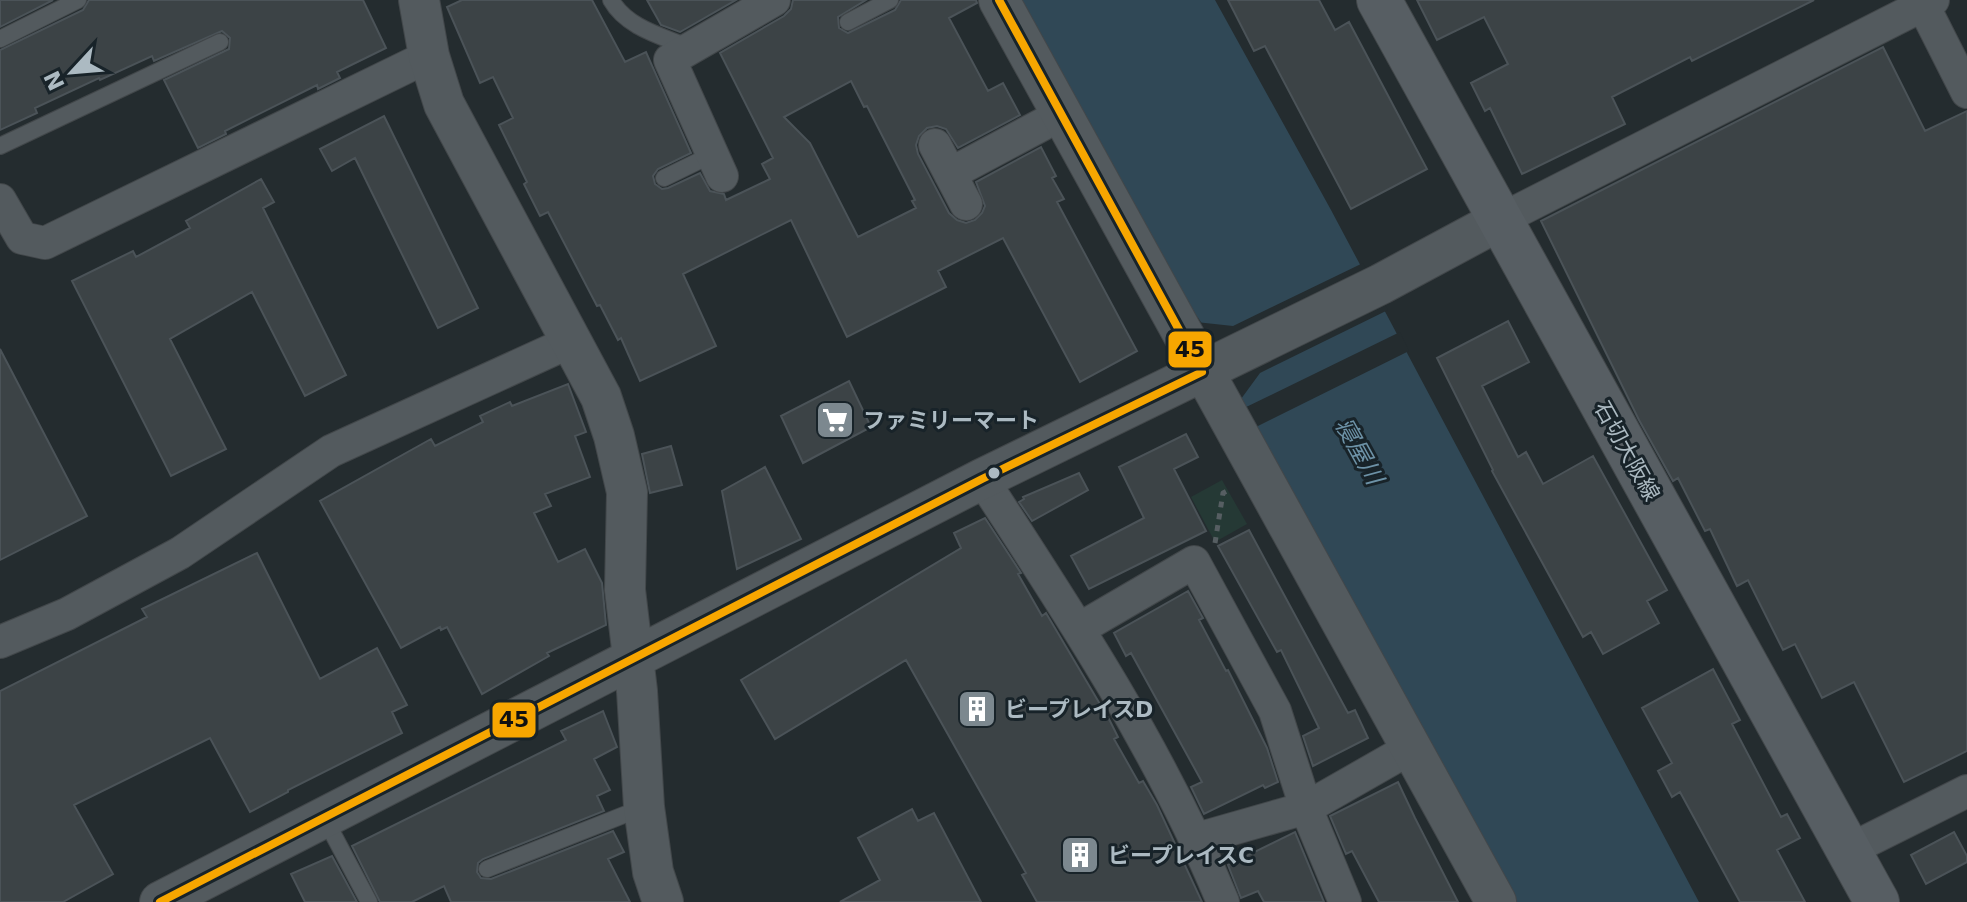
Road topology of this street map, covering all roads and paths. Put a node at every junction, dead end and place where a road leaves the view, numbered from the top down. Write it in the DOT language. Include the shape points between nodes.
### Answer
graph roads {
  1 [pos="78,0"];
  2 [pos="419,0"];
  3 [pos="611,0"];
  4 [pos="774,0"];
  5 [pos="890,0"];
  6 [pos="999,0"];
  7 [pos="1379,0"];
  8 [pos="1928,2"];
  9 [pos="848,22"];
  10 [pos="0,39"];
  11 [pos="220,42"];
  12 [pos="691,48"];
  13 [pos="429,56"];
  14 [pos="1967,92"];
  15 [pos="1062,114"];
  16 [pos="935,145"];
  17 [pos="0,146"];
  18 [pos="718,165"];
  19 [pos="950,174"];
  20 [pos="664,178"];
  21 [pos="0,200"];
  22 [pos="966,204"];
  23 [pos="1500,220"];
  24 [pos="572,341"];
  25 [pos="1209,368"];
  26 [pos="982,479"];
  27 [pos="1237,486"];
  28 [pos="1194,562"];
  29 [pos="1079,629"];
  30 [pos="0,642"];
  31 [pos="632,661"];
  32 [pos="1411,748"];
  33 [pos="1967,791"];
  34 [pos="644,807"];
  35 [pos="1306,808"];
  36 [pos="324,817"];
  37 [pos="1197,839"];
  38 [pos="1849,850"];
  39 [pos="487,869"];
  40 [pos="160,902"];
  41 [pos="369,902"];
  42 [pos="663,902"];
  43 [pos="1223,902"];
  44 [pos="1345,902"];
  45 [pos="1496,902"];
  46 [pos="1877,902"];
  1 -- 10 [label="lane"];
  2 -- 13 [label="street"];
  3 -- 12 [label="lane" via="635,25"];
  4 -- 12 [label="street"];
  5 -- 9 [label="lane"];
  6 -- 15 [label="street"];
  7 -- 23 [label="main road, 石切大阪線"];
  8 -- 14 [label="street"];
  8 -- 23 [label="street"];
  11 -- 17 [label="lane"];
  12 -- 18 [label="street" via="670,60"];
  13 -- 21 [label="street" via="45,243 22,238"];
  13 -- 24 [label="street" via="444,104"];
  15 -- 19 [label="street"];
  15 -- 25 [label="street"];
  16 -- 19 [label="street"];
  18 -- 20 [label="lane"];
  19 -- 22 [label="street"];
  23 -- 25 [label="street"];
  23 -- 38 [label="main road, 石切大阪線"];
  24 -- 30 [label="street" via="331,451 169,560 67,614"];
  24 -- 31 [label="street" via="601,397 627,492 625,590"];
  25 -- 26 [label="street"];
  25 -- 32 [label="street"];
  26 -- 29 [label="street"];
  26 -- 31 [label="street"];
  27 -- 28 [label="path" via="1223,493 1216,542"];
  28 -- 29 [label="street"];
  28 -- 35 [label="street" via="1275,711"];
  29 -- 37 [label="street"];
  31 -- 34 [label="street"];
  31 -- 36 [label="street"];
  32 -- 35 [label="street"];
  32 -- 45 [label="street"];
  33 -- 38 [label="street"];
  34 -- 39 [label="lane"];
  34 -- 42 [label="street"];
  35 -- 37 [label="street"];
  35 -- 44 [label="street"];
  36 -- 40 [label="street"];
  36 -- 41 [label="lane"];
  37 -- 43 [label="street"];
  38 -- 46 [label="main road, 石切大阪線"];
}
